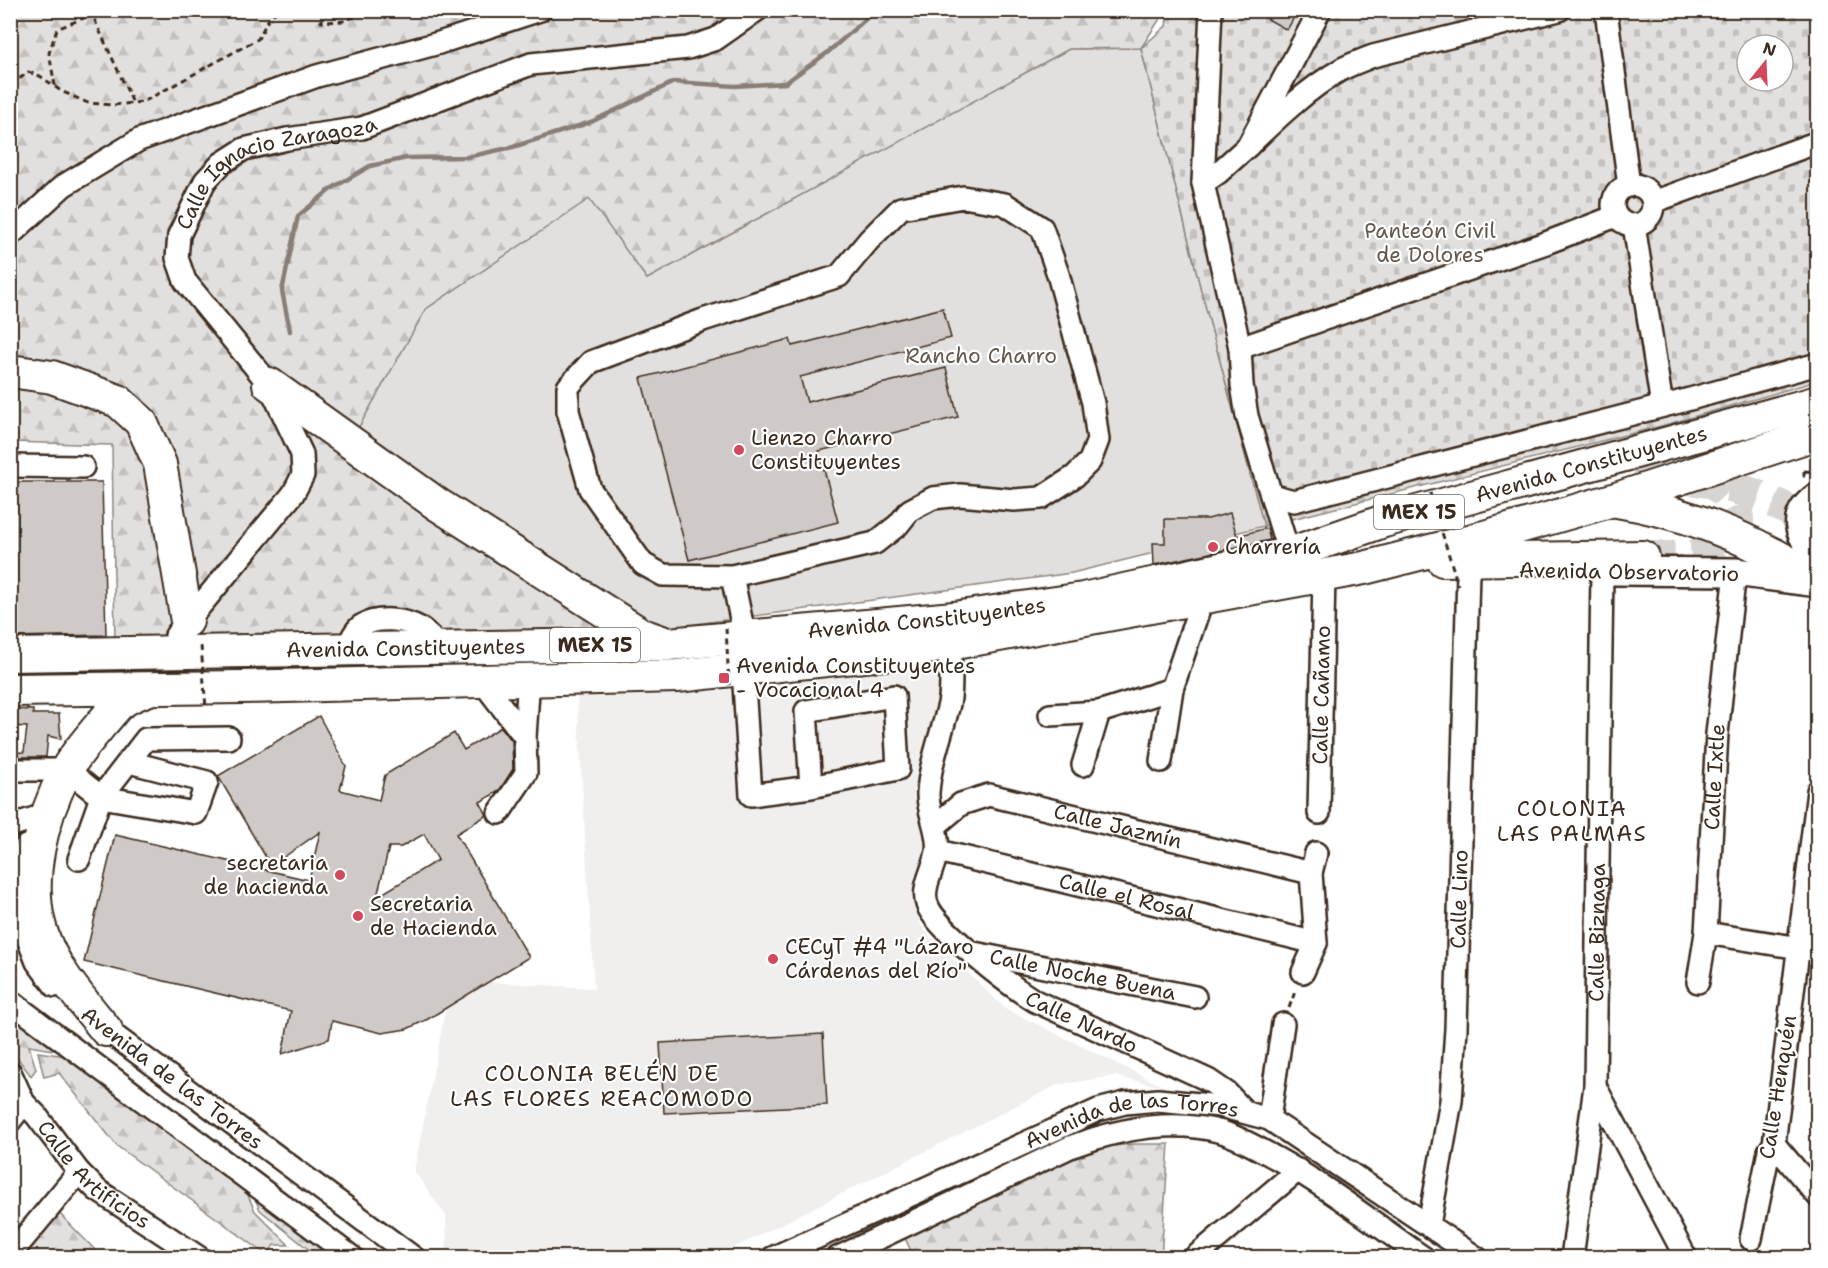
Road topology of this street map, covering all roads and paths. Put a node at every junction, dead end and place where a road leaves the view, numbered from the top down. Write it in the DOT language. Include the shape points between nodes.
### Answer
graph roads {
  1 [pos="277,10"];
  2 [pos="328,10"];
  3 [pos="373,10"];
  4 [pos="540,10"];
  5 [pos="757,10"];
  6 [pos="1211,10"];
  7 [pos="1320,10"];
  8 [pos="1559,10"];
  9 [pos="1606,10"];
  10 [pos="91,13"];
  11 [pos="10,83"];
  12 [pos="55,86"];
  13 [pos="133,103"];
  14 [pos="1818,142"];
  15 [pos="1248,146"];
  16 [pos="1203,183"];
  17 [pos="1629,186"];
  18 [pos="1653,202"];
  19 [pos="1625,221"];
  20 [pos="10,235"];
  21 [pos="1240,348"];
  22 [pos="1818,364"];
  23 [pos="10,371"];
  24 [pos="269,384"];
  25 [pos="1818,402"];
  26 [pos="1662,406"];
  27 [pos="1818,433"];
  28 [pos="10,466"];
  29 [pos="83,467"];
  30 [pos="1804,471"];
  31 [pos="1818,472"];
  32 [pos="1634,474"];
  33 [pos="1430,493"];
  34 [pos="1271,495"];
  35 [pos="1613,500"];
  36 [pos="1815,516"];
  37 [pos="1290,554"];
  38 [pos="1818,554"];
  39 [pos="1643,557"];
  40 [pos="1364,568"];
  41 [pos="1602,571"];
  42 [pos="1456,572"];
  43 [pos="1736,572"];
  44 [pos="732,576"];
  45 [pos="1324,576"];
  46 [pos="1818,582"];
  47 [pos="1157,583"];
  48 [pos="1203,597"];
  49 [pos="735,633"];
  50 [pos="188,634"];
  51 [pos="668,644"];
  52 [pos="950,645"];
  53 [pos="10,655"];
  54 [pos="736,677"];
  55 [pos="532,680"];
  56 [pos="482,681"];
  57 [pos="152,688"];
  58 [pos="1172,688"];
  59 [pos="10,690"];
  60 [pos="206,708"];
  61 [pos="1099,712"];
  62 [pos="1050,715"];
  63 [pos="525,737"];
  64 [pos="229,738"];
  65 [pos="1161,761"];
  66 [pos="129,762"];
  67 [pos="1083,765"];
  68 [pos="10,770"];
  69 [pos="67,770"];
  70 [pos="811,787"];
  71 [pos="1818,791"];
  72 [pos="101,797"];
  73 [pos="50,813"];
  74 [pos="499,813"];
  75 [pos="1319,813"];
  76 [pos="10,826"];
  77 [pos="934,826"];
  78 [pos="26,843"];
  79 [pos="938,851"];
  80 [pos="79,859"];
  81 [pos="1706,933"];
  82 [pos="1316,942"];
  83 [pos="1808,949"];
  84 [pos="970,952"];
  85 [pos="1303,972"];
  86 [pos="1698,982"];
  87 [pos="1195,997"];
  88 [pos="10,1001"];
  89 [pos="1283,1024"];
  90 [pos="106,1030"];
  91 [pos="10,1072"];
  92 [pos="1595,1086"];
  93 [pos="24,1103"];
  94 [pos="1244,1111"];
  95 [pos="1269,1119"];
  96 [pos="10,1121"];
  97 [pos="1774,1144"];
  98 [pos="1298,1170"];
  99 [pos="79,1172"];
  100 [pos="1372,1187"];
  101 [pos="1818,1196"];
  102 [pos="882,1207"];
  103 [pos="1354,1208"];
  104 [pos="1429,1225"];
  105 [pos="894,1230"];
  106 [pos="1751,1239"];
  107 [pos="10,1255"];
  108 [pos="1685,1256"];
  109 [pos="200,1257"];
  110 [pos="353,1257"];
  111 [pos="414,1257"];
  112 [pos="772,1257"];
  113 [pos="837,1257"];
  114 [pos="1194,1257"];
  115 [pos="1424,1257"];
  116 [pos="1477,1257"];
  117 [pos="1572,1257"];
  1 -- 13 [label="path" via="258,39 143,102"];
  2 -- 3 [label="path" via="321,22 343,21"];
  4 -- 20 [label="street" via="317,76 139,140 63,186"];
  5 -- 24 [label="street, Calle Ignacio Zaragoza" via="716,39 688,48 531,64 362,128 244,149 222,163 205,181 179,236 177,258 185,281"];
  6 -- 16 [label="street"];
  7 -- 15 [label="street"];
  8 -- 15 [label="street" via="1373,56 1343,68 1306,94"];
  9 -- 17 [label="street"];
  10 -- 12 [label="path" via="57,29 49,53"];
  10 -- 13 [label="path"];
  11 -- 12 [label="path" via="28,72"];
  12 -- 13 [label="path" via="88,103"];
  14 -- 18 [label="street"];
  15 -- 16 [label="street"];
  16 -- 21 [label="street"];
  17 -- 18 [label="street" via="1645,189"];
  17 -- 19 [label="street" via="1616,194 1613,209"];
  18 -- 19 [label="street" via="1650,217 1644,223"];
  19 -- 21 [label="street" via="1546,243"];
  19 -- 26 [label="street"];
  21 -- 34 [label="street" via="1247,416"];
  22 -- 26 [label="street"];
  23 -- 50 [label="highway" via="52,377 118,401 141,422 160,464"];
  24 -- 50 [label="street, Calle Ignacio Zaragoza" via="302,454 303,475 293,494"];
  24 -- 51 [label="highway" via="437,504 642,634"];
  25 -- 37 [label="highway, Avenida Constituyentes / MEX 15" via="1384,521"];
  26 -- 34 [label="street" via="1294,501"];
  27 -- 35 [label="highway, Avenida Constituyentes / MEX 15"];
  28 -- 29 [label="street"];
  30 -- 31 [label="path"];
  32 -- 47 [label="highway" via="1612,477 1382,546 1295,565"];
  33 -- 42 [label="path, bridge"];
  34 -- 37 [label="street"];
  35 -- 40 [label="highway, Avenida Constituyentes / MEX 15"];
  35 -- 46 [label="highway" via="1709,525 1756,544"];
  36 -- 38 [label="main road" via="1803,511 1798,525"];
  37 -- 47 [label="highway, Avenida Constituyentes / MEX 15"];
  39 -- 42 [label="highway"];
  40 -- 42 [label="highway"];
  40 -- 45 [label="highway, Avenida Constituyentes / MEX 15"];
  41 -- 42 [label="main road, Avenida Observatorio"];
  41 -- 43 [label="main road, Avenida Observatorio"];
  41 -- 92 [label="street, Calle Biznaga"];
  42 -- 104 [label="street, Calle Lino" via="1456,1029 1451,1101"];
  43 -- 46 [label="main road, Avenida Observatorio"];
  43 -- 81 [label="street, Calle Ixtle" via="1717,734"];
  44 -- 44 [label="street" via="875,543 910,510 933,498 1041,498 1090,461 1098,440 1093,403 1042,228 1005,204 963,197 901,208 838,276 591,362 568,387 568,411 590,489 643,564 663,575"];
  44 -- 49 [label="street"];
  45 -- 48 [label="highway, Avenida Constituyentes / MEX 15"];
  45 -- 75 [label="street, Calle Cañamo"];
  47 -- 49 [label="highway, Avenida Constituyentes / MEX 15" via="954,618"];
  48 -- 52 [label="highway, Avenida Constituyentes / MEX 15"];
  48 -- 58 [label="street"];
  49 -- 51 [label="highway, Avenida Constituyentes / MEX 15"];
  49 -- 54 [label="path, bridge"];
  50 -- 60 [label="path, bridge"];
  51 -- 53 [label="highway, Avenida Constituyentes / MEX 15"];
  52 -- 54 [label="highway, Avenida Constituyentes / MEX 15"];
  52 -- 77 [label="street" via="950,701 928,795"];
  54 -- 55 [label="highway, Avenida Constituyentes / MEX 15"];
  54 -- 70 [label="street" via="751,795"];
  55 -- 56 [label="highway, Avenida Constituyentes / MEX 15"];
  55 -- 63 [label="street"];
  56 -- 57 [label="highway, Avenida Constituyentes / MEX 15"];
  56 -- 63 [label="street"];
  57 -- 59 [label="highway, Avenida Constituyentes / MEX 15"];
  57 -- 69 [label="highway" via="120,703"];
  58 -- 61 [label="street"];
  58 -- 65 [label="street"];
  61 -- 62 [label="street"];
  61 -- 67 [label="street"];
  63 -- 74 [label="street" via="526,773"];
  64 -- 66 [label="street" via="146,739"];
  66 -- 72 [label="street"];
  66 -- 72 [label="street" via="207,782 195,813"];
  68 -- 69 [label="street"];
  69 -- 72 [label="street"];
  69 -- 73 [label="highway"];
  70 -- 70 [label="street" via="898,769 894,696 806,711"];
  71 -- 83 [label="street, Calle Henquén"];
  72 -- 80 [label="street"];
  73 -- 76 [label="street"];
  73 -- 90 [label="highway" via="34,876 41,931 76,993"];
  77 -- 79 [label="street"];
  77 -- 82 [label="street, Calle Jazmín" via="961,804 989,795 1314,863"];
  78 -- 90 [label="street, Avenida de las Torres" via="19,875 21,906 37,962 60,992"];
  79 -- 82 [label="street, Calle el Rosal"];
  79 -- 84 [label="street, Calle Nardo" via="926,903"];
  81 -- 83 [label="street"];
  81 -- 86 [label="street, Calle Ixtle"];
  82 -- 85 [label="street"];
  83 -- 97 [label="street, Calle Henquén"];
  84 -- 87 [label="street, Calle Noche Buena"];
  84 -- 94 [label="street, Calle Nardo" via="1026,995 1208,1080"];
  85 -- 89 [label="path"];
  88 -- 110 [label="street, Avenida de las Torres"];
  89 -- 95 [label="street"];
  90 -- 111 [label="street, Avenida de las Torres"];
  91 -- 93 [label="street, Calle Artificios"];
  92 -- 108 [label="street"];
  92 -- 117 [label="street, Calle Biznaga"];
  93 -- 96 [label="street"];
  93 -- 99 [label="street, Calle Artificios"];
  94 -- 95 [label="street, Avenida de las Torres"];
  94 -- 102 [label="street, Avenida de las Torres" via="1158,1100 1098,1110"];
  95 -- 100 [label="street, Avenida de las Torres"];
  97 -- 101 [label="street"];
  97 -- 106 [label="street, Calle Henquén" via="1769,1151"];
  98 -- 103 [label="street, Avenida de las Torres"];
  98 -- 105 [label="street, Avenida de las Torres" via="1222,1132 1197,1127 1134,1128 1070,1148"];
  98 -- 114 [label="street"];
  99 -- 107 [label="street"];
  99 -- 109 [label="street, Calle Artificios" via="97,1190"];
  100 -- 103 [label="street"];
  100 -- 104 [label="street, Avenida de las Torres"];
  102 -- 105 [label="street"];
  102 -- 112 [label="street, Avenida de las Torres"];
  103 -- 115 [label="street, Avenida de las Torres"];
  104 -- 116 [label="street, Avenida de las Torres"];
  105 -- 113 [label="street, Avenida de las Torres"];
}
